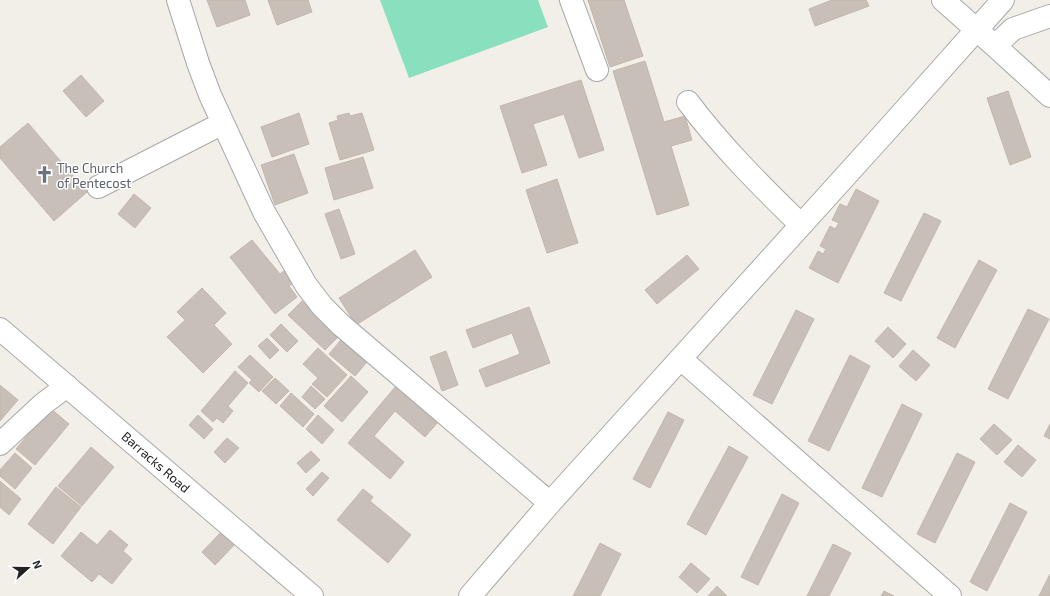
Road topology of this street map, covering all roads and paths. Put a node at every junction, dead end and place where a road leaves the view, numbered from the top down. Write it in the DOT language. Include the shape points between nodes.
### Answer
graph roads {
  1 [pos="178,0"];
  2 [pos="571,0"];
  3 [pos="943,0"];
  4 [pos="1003,0"];
  5 [pos="1050,16"];
  6 [pos="977,29"];
  7 [pos="996,46"];
  8 [pos="597,70"];
  9 [pos="1050,96"];
  10 [pos="688,102"];
  11 [pos="223,123"];
  12 [pos="98,187"];
  13 [pos="801,225"];
  14 [pos="0,328"];
  15 [pos="681,359"];
  16 [pos="67,386"];
  17 [pos="0,444"];
  18 [pos="550,503"];
  19 [pos="312,596"];
  20 [pos="470,596"];
  21 [pos="950,596"];
  1 -- 11 [label="street" via="198,63"];
  2 -- 8 [label="street"];
  3 -- 6 [label="street"];
  4 -- 6 [label="street"];
  5 -- 7 [label="street" via="1014,29"];
  6 -- 7 [label="street"];
  6 -- 13 [label="street"];
  7 -- 9 [label="street"];
  10 -- 13 [label="street" via="704,123"];
  11 -- 12 [label="street"];
  11 -- 18 [label="street" via="264,212 306,285 322,306"];
  13 -- 15 [label="street"];
  14 -- 16 [label="street, Barracks Road"];
  15 -- 18 [label="street"];
  15 -- 21 [label="street"];
  16 -- 17 [label="street" via="43,404"];
  16 -- 19 [label="street, Barracks Road"];
  18 -- 20 [label="street"];
}
